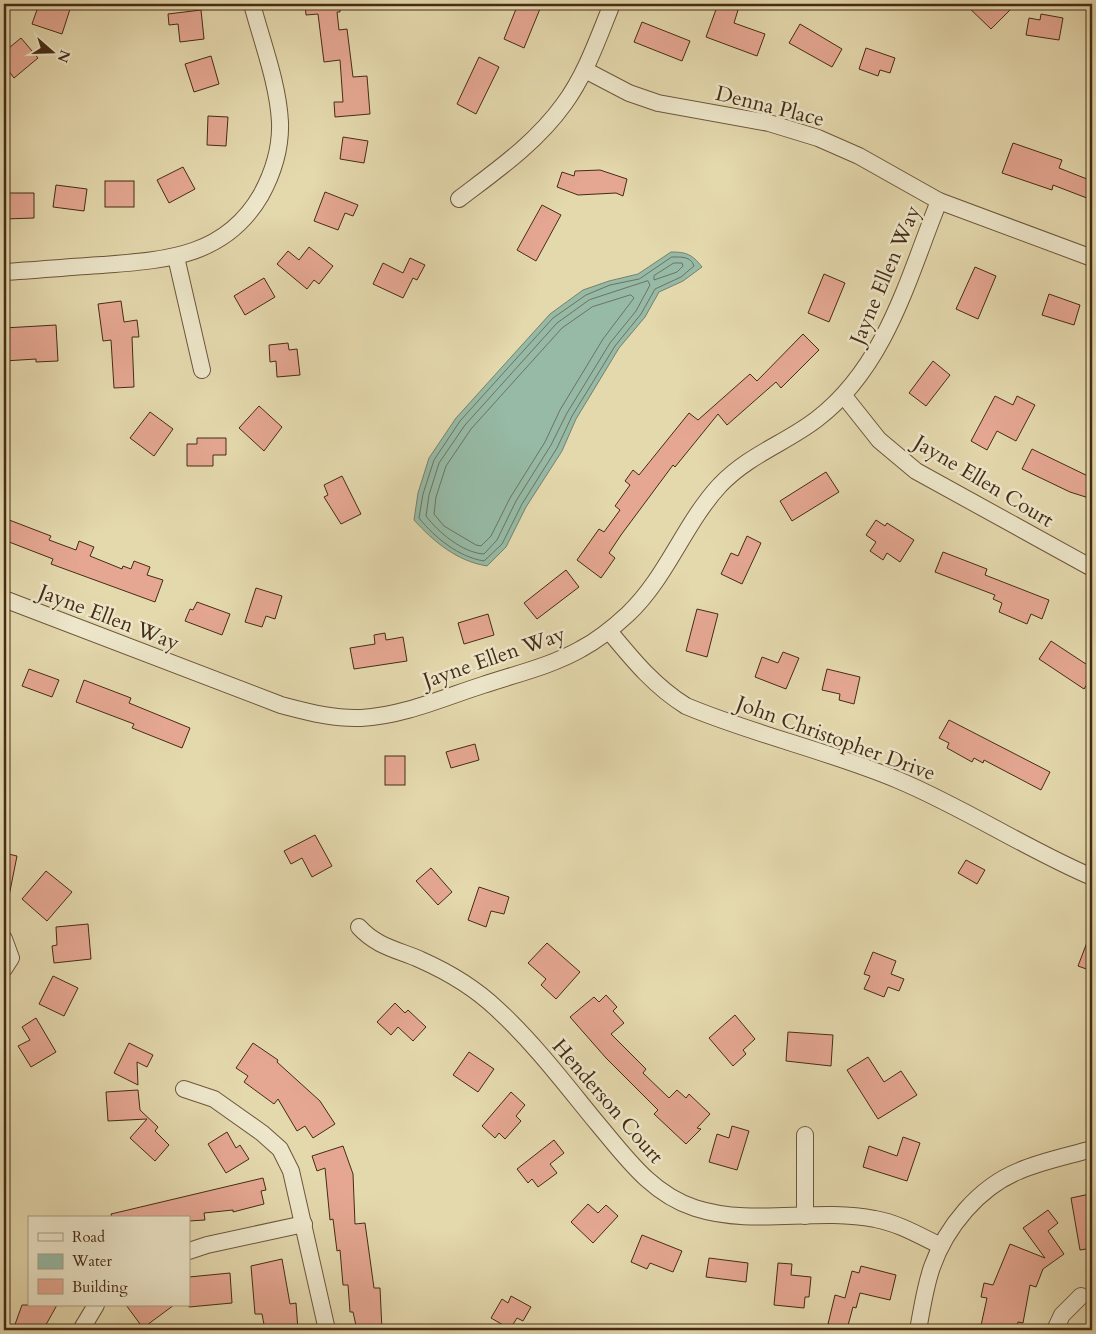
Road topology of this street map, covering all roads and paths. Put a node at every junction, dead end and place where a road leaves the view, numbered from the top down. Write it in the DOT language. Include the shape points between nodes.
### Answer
graph roads {
  1 [pos="252,4"];
  2 [pos="612,4"];
  3 [pos="585,70"];
  4 [pos="460,200"];
  5 [pos="939,201"];
  6 [pos="176,257"];
  7 [pos="1092,258"];
  8 [pos="4,272"];
  9 [pos="202,370"];
  10 [pos="844,396"];
  11 [pos="1092,568"];
  12 [pos="4,599"];
  13 [pos="609,631"];
  14 [pos="1092,877"];
  15 [pos="359,927"];
  16 [pos="4,939"];
  17 [pos="4,969"];
  18 [pos="184,1089"];
  19 [pos="805,1134"];
  20 [pos="1092,1149"];
  21 [pos="805,1216"];
  22 [pos="304,1224"];
  23 [pos="941,1246"];
  24 [pos="190,1251"];
  25 [pos="1081,1296"];
  26 [pos="95,1306"];
  27 [pos="81,1330"];
  28 [pos="327,1330"];
  29 [pos="918,1330"];
  30 [pos="1055,1330"];
  1 -- 6 [label="street" via="277,97 279,146 274,166 257,202 230,231 196,251"];
  2 -- 3 [label="street"];
  3 -- 4 [label="street" via="565,104 539,135"];
  3 -- 5 [label="street, Denna Place" via="629,93 658,103 770,123 818,138 859,156"];
  5 -- 7 [label="street, Denna Place"];
  5 -- 10 [label="street, Jayne Ellen Way" via="883,340"];
  6 -- 8 [label="street"];
  6 -- 9 [label="street"];
  10 -- 11 [label="street, Jayne Ellen Court" via="879,440 916,471"];
  10 -- 13 [label="street, Jayne Ellen Way" via="816,420 759,453 721,484 691,522 650,590"];
  12 -- 13 [label="street, Jayne Ellen Way" via="281,705 328,716 362,718 405,710 554,662"];
  13 -- 14 [label="street, John Christopher Drive" via="649,679 686,706 899,780"];
  15 -- 21 [label="street, Henderson Court" via="379,944 452,975 496,1008 524,1036 633,1166 665,1194 693,1208 724,1216"];
  16 -- 17 [label="street" via="11,958"];
  18 -- 22 [label="street" via="214,1099 280,1149 291,1171"];
  19 -- 21 [label="street"];
  20 -- 23 [label="street" via="1019,1171 994,1185 955,1223"];
  21 -- 23 [label="street, Henderson Court" via="876,1219"];
  22 -- 24 [label="street"];
  22 -- 28 [label="street"];
  23 -- 29 [label="street" via="927,1286"];
  25 -- 30 [label="street" via="1062,1315"];
  26 -- 27 [label="street"];
}
